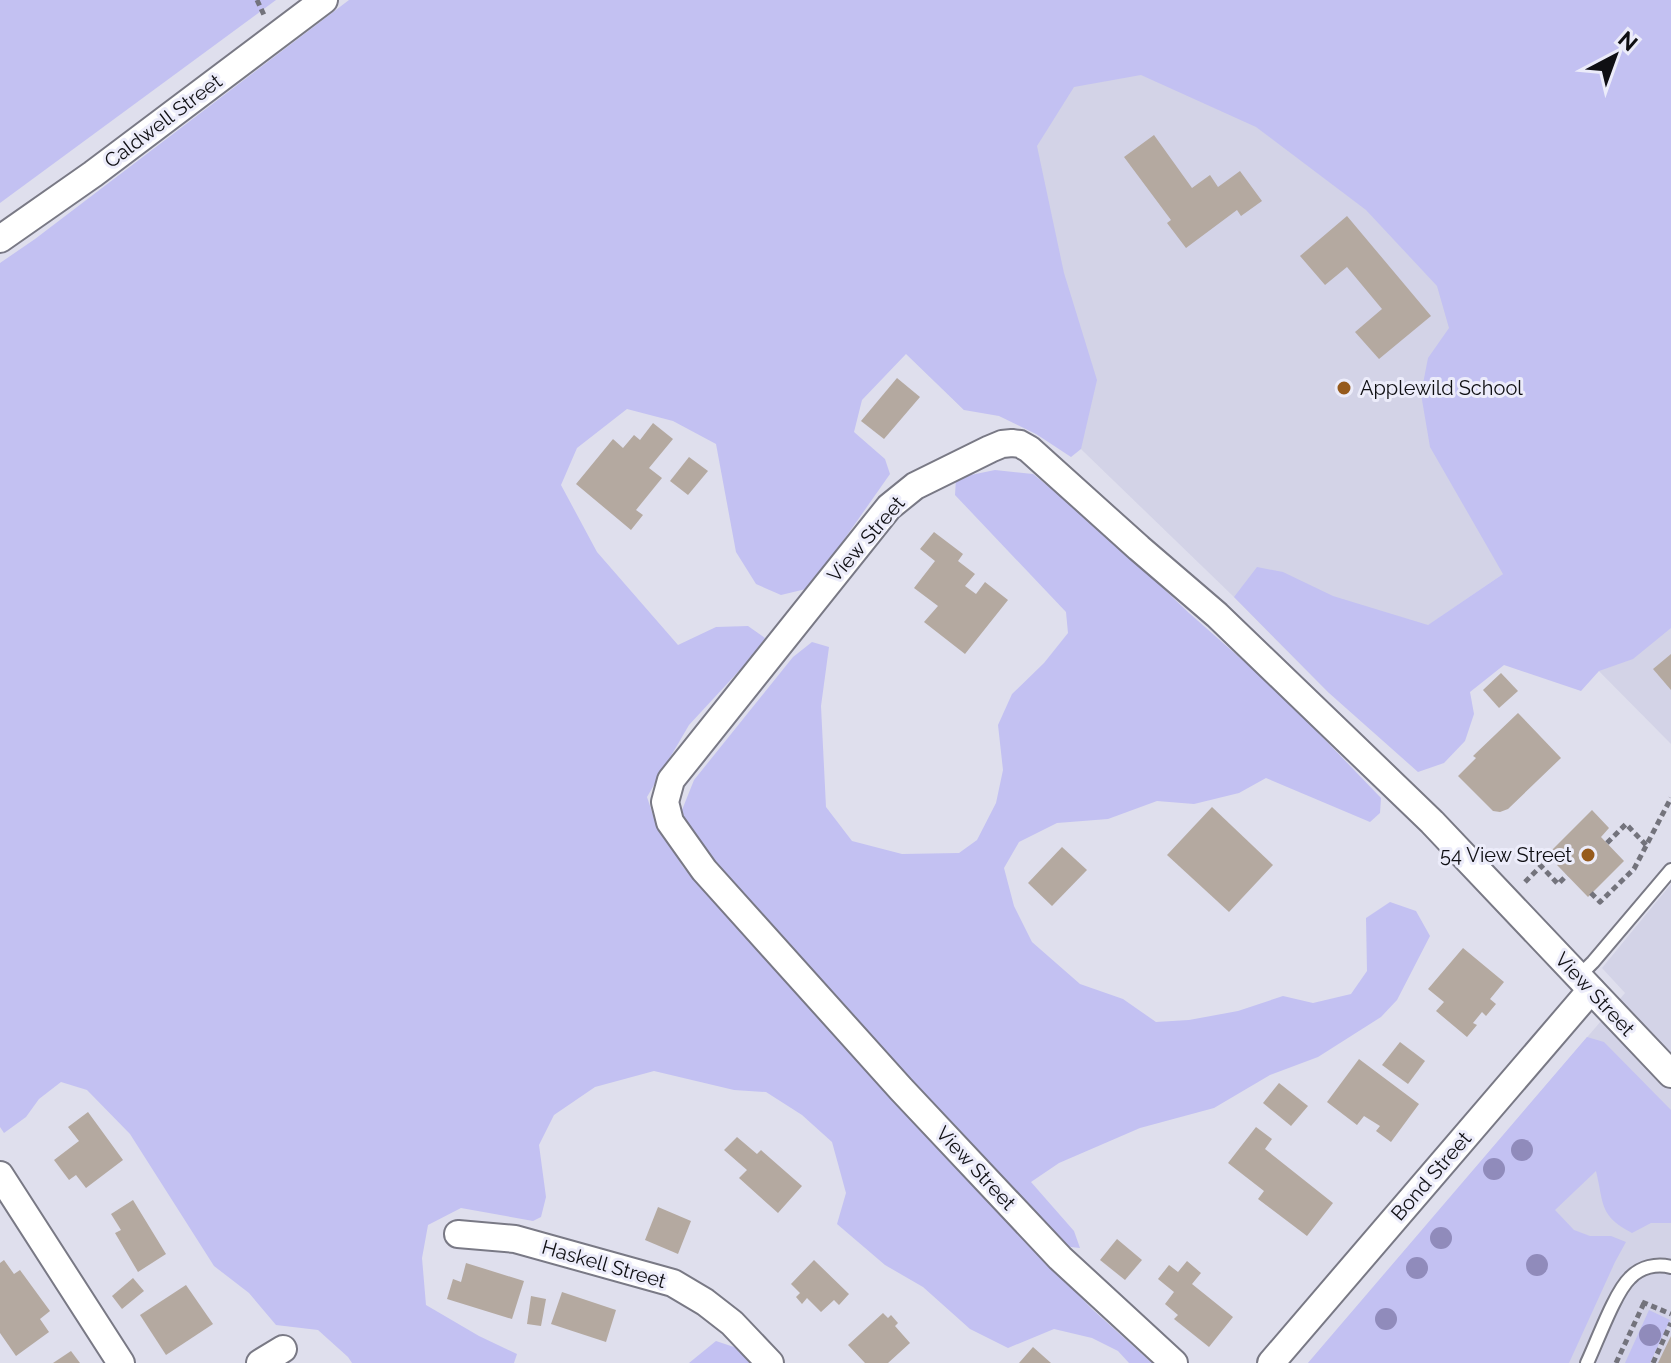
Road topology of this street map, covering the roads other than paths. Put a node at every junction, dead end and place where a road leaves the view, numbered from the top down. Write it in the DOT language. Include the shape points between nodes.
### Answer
graph roads {
  1 [pos="324,0"];
  2 [pos="0,239"];
  3 [pos="1671,870"];
  4 [pos="1585,983"];
  5 [pos="1671,1074"];
  6 [pos="0,1175"];
  7 [pos="458,1234"];
  8 [pos="1671,1267"];
  9 [pos="283,1349"];
  10 [pos="121,1363"];
  11 [pos="260,1363"];
  12 [pos="770,1363"];
  13 [pos="1174,1363"];
  14 [pos="1271,1363"];
  15 [pos="1587,1363"];
  1 -- 2 [label="street, Caldwell Street"];
  3 -- 4 [label="lane" via="1593,962"];
  4 -- 5 [label="street, View Street"];
  4 -- 13 [label="street, View Street" via="1271,666 1029,449 1002,444 915,486 889,507 671,780 665,802 670,822 704,870 901,1089 1060,1258"];
  4 -- 14 [label="street, Bond Street"];
  6 -- 10 [label="street"];
  7 -- 12 [label="street, Haskell Street" via="515,1239 673,1283 732,1323"];
  8 -- 15 [label="lane" via="1658,1265 1628,1279"];
  9 -- 11 [label="street"];
}
